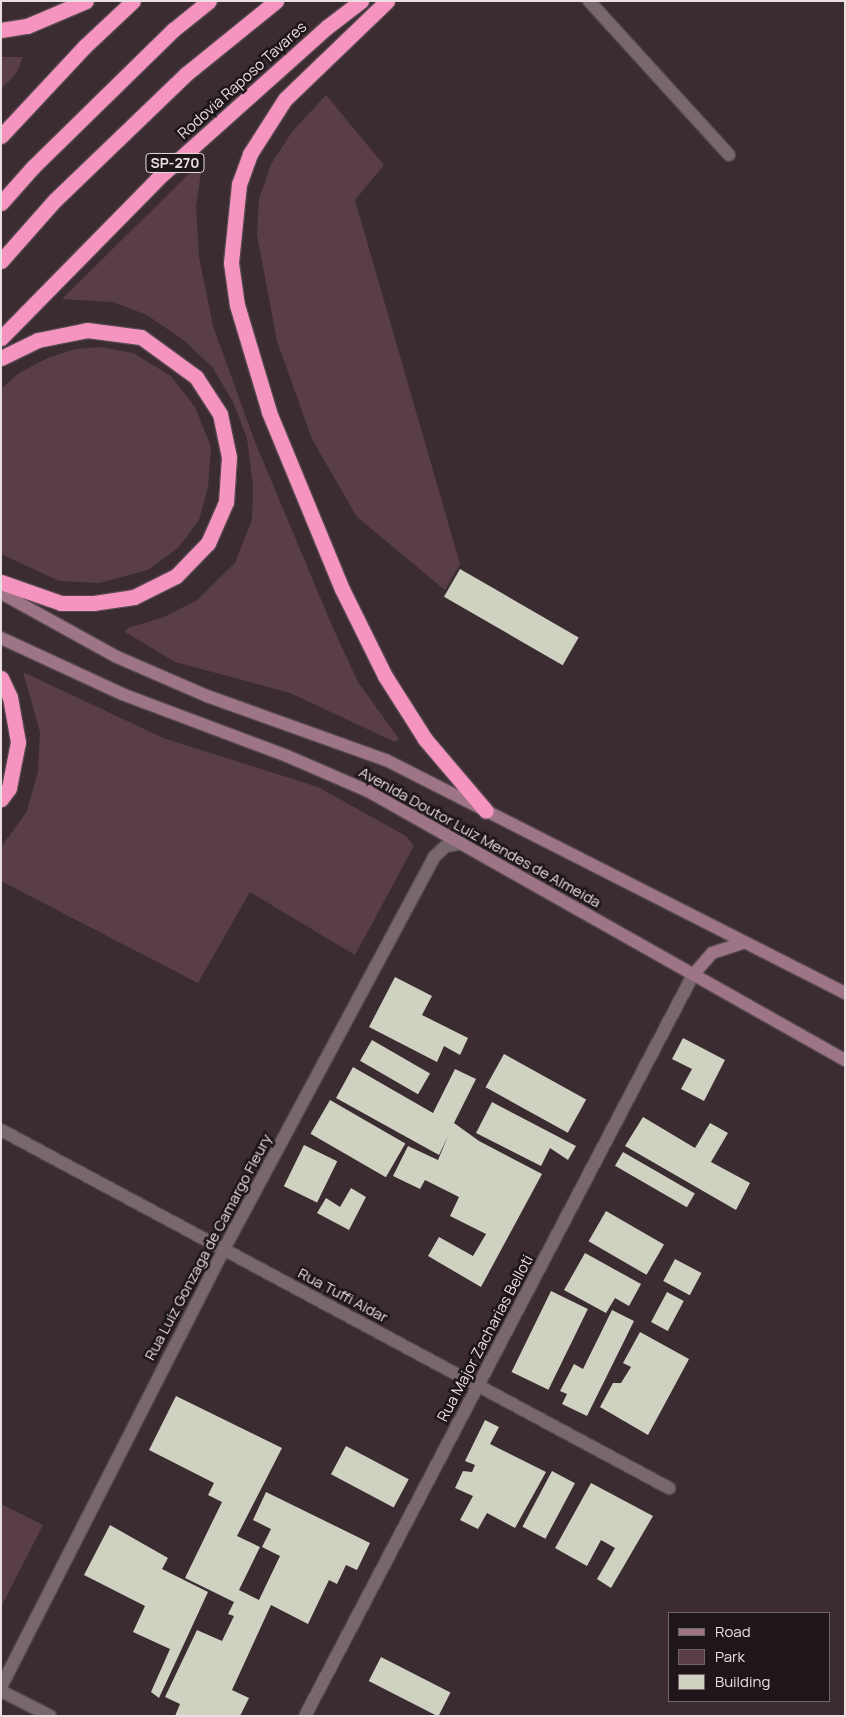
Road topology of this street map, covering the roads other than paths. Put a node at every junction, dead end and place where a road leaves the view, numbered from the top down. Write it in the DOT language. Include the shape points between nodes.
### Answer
graph roads {
  1 [pos="86,1"];
  2 [pos="133,1"];
  3 [pos="209,1"];
  4 [pos="276,1"];
  5 [pos="361,1"];
  6 [pos="387,1"];
  7 [pos="588,1"];
  8 [pos="1,30"];
  9 [pos="1,136"];
  10 [pos="729,155"];
  11 [pos="1,203"];
  12 [pos="1,261"];
  13 [pos="1,338"];
  14 [pos="1,358"];
  15 [pos="1,582"];
  16 [pos="1,593"];
  17 [pos="1,638"];
  18 [pos="1,678"];
  19 [pos="1,799"];
  20 [pos="486,811"];
  21 [pos="463,843"];
  22 [pos="742,943"];
  23 [pos="693,975"];
  24 [pos="845,993"];
  25 [pos="845,1060"];
  26 [pos="1,1130"];
  27 [pos="224,1249"];
  28 [pos="478,1385"];
  29 [pos="669,1488"];
  30 [pos="1,1687"];
  31 [pos="1,1691"];
  32 [pos="50,1716"];
  33 [pos="306,1716"];
  1 -- 8 [label="highway" via="27,26"];
  2 -- 9 [label="highway" via="84,47"];
  3 -- 11 [label="highway" via="159,44 33,167"];
  4 -- 12 [label="highway" via="186,74 55,200"];
  5 -- 13 [label="highway, Rodovia Raposo Tavares / SP-270" via="157,179"];
  6 -- 20 [label="highway" via="285,99 250,154 239,184 233,221 232,272 236,305 269,412 342,589 385,676 420,731"];
  7 -- 10 [label="street"];
  14 -- 15 [label="highway" via="38,340 87,330 141,337 196,377 220,414 229,457 226,502 208,543 176,576 134,597 94,603 61,603"];
  16 -- 20 [label="main road, Avenida Doutor Luiz Mendes de Almeida" via="117,657 208,696 386,760"];
  17 -- 21 [label="main road, Avenida Doutor Luiz Mendes de Almeida" via="122,694 288,756 368,791"];
  18 -- 19 [label="highway" via="10,697 18,742 9,788"];
  20 -- 22 [label="main road, Avenida Doutor Luiz Mendes de Almeida"];
  21 -- 23 [label="main road, Avenida Doutor Luiz Mendes de Almeida"];
  21 -- 27 [label="street, Rua Luiz Gonzaga de Camargo Fleury" via="446,846 434,857"];
  22 -- 23 [label="main road" via="712,953"];
  22 -- 24 [label="main road, Avenida Doutor Luiz Mendes de Almeida"];
  23 -- 25 [label="main road, Avenida Doutor Luiz Mendes de Almeida"];
  23 -- 28 [label="street, Rua Major Zacharias Belloti"];
  26 -- 27 [label="street, Rua Tuffi Aidar"];
  27 -- 28 [label="street, Rua Tuffi Aidar"];
  27 -- 30 [label="street, Rua Luiz Gonzaga de Camargo Fleury"];
  28 -- 29 [label="street, Rua Tuffi Aidar"];
  28 -- 33 [label="street, Rua Major Zacharias Belloti"];
  31 -- 32 [label="street"];
}
